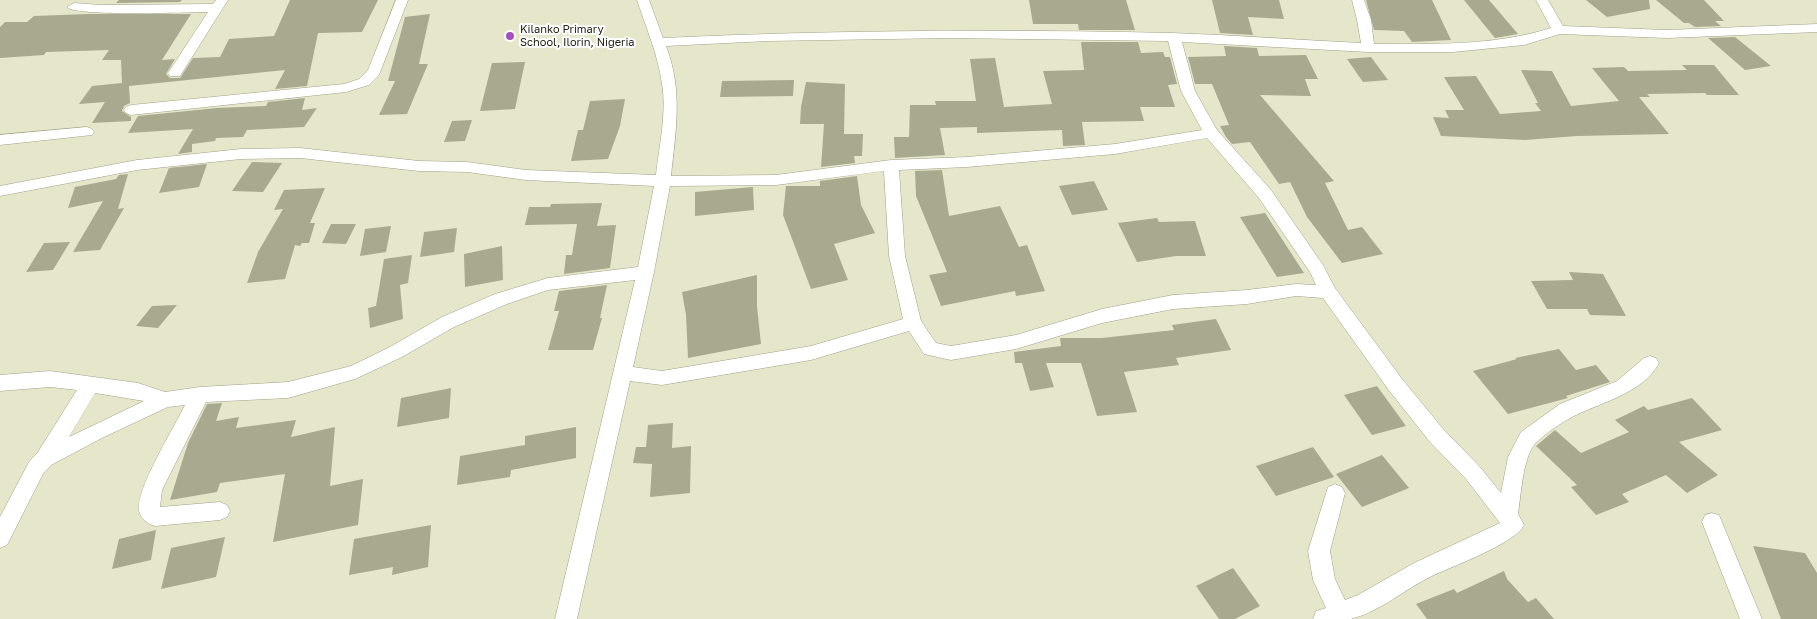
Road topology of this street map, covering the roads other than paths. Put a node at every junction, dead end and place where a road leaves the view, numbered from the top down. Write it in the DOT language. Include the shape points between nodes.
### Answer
graph roads {
  1 [pos="402,0"];
  2 [pos="643,0"];
  3 [pos="1358,0"];
  4 [pos="1542,0"];
  5 [pos="221,4"];
  6 [pos="74,7"];
  7 [pos="1817,28"];
  8 [pos="1559,30"];
  9 [pos="1174,37"];
  10 [pos="657,42"];
  11 [pos="1368,48"];
  12 [pos="175,73"];
  13 [pos="131,110"];
  14 [pos="87,132"];
  15 [pos="1211,133"];
  16 [pos="0,140"];
  17 [pos="891,165"];
  18 [pos="663,181"];
  19 [pos="0,191"];
  20 [pos="646,272"];
  21 [pos="1328,292"];
  22 [pos="913,323"];
  23 [pos="1650,363"];
  24 [pos="622,372"];
  25 [pos="0,383"];
  26 [pos="90,384"];
  27 [pos="200,395"];
  28 [pos="165,400"];
  29 [pos="46,458"];
  30 [pos="1335,493"];
  31 [pos="220,510"];
  32 [pos="1507,515"];
  33 [pos="1712,522"];
  34 [pos="0,538"];
  35 [pos="1332,616"];
  36 [pos="566,619"];
  37 [pos="1751,619"];
  1 -- 13 [label="street" via="374,72 364,82 346,88"];
  2 -- 10 [label="street"];
  3 -- 11 [label="street"];
  4 -- 8 [label="street"];
  5 -- 6 [label="street" via="101,9"];
  5 -- 12 [label="street"];
  7 -- 8 [label="street" via="1667,34"];
  8 -- 11 [label="street" via="1524,41 1489,46"];
  9 -- 10 [label="street" via="951,34"];
  9 -- 11 [label="street"];
  9 -- 15 [label="street" via="1188,91"];
  10 -- 18 [label="street" via="670,86"];
  14 -- 16 [label="street"];
  15 -- 17 [label="street" via="1115,149"];
  15 -- 21 [label="street" via="1266,194 1317,269"];
  17 -- 18 [label="street" via="776,180"];
  17 -- 22 [label="street" via="897,256"];
  18 -- 19 [label="street" via="526,175 300,153 241,154 137,166"];
  18 -- 20 [label="street"];
  20 -- 24 [label="street"];
  20 -- 27 [label="street" via="548,284 501,299 448,322 355,372 330,380 288,390"];
  21 -- 22 [label="street" via="1296,290 1174,302 1102,316 1016,342 951,353 930,349"];
  21 -- 32 [label="street" via="1395,384"];
  22 -- 24 [label="street" via="811,353 725,368 662,378"];
  23 -- 32 [label="street" via="1624,386 1567,410 1528,438 1518,457"];
  24 -- 36 [label="street"];
  25 -- 26 [label="street" via="50,380"];
  26 -- 28 [label="street" via="138,391"];
  26 -- 29 [label="street"];
  27 -- 28 [label="street"];
  27 -- 31 [label="street" via="152,489 149,510 155,517"];
  28 -- 29 [label="street"];
  29 -- 34 [label="street" via="36,468"];
  30 -- 35 [label="street" via="1319,551"];
  32 -- 35 [label="street" via="1514,525 1501,534"];
  33 -- 37 [label="street"];
}
